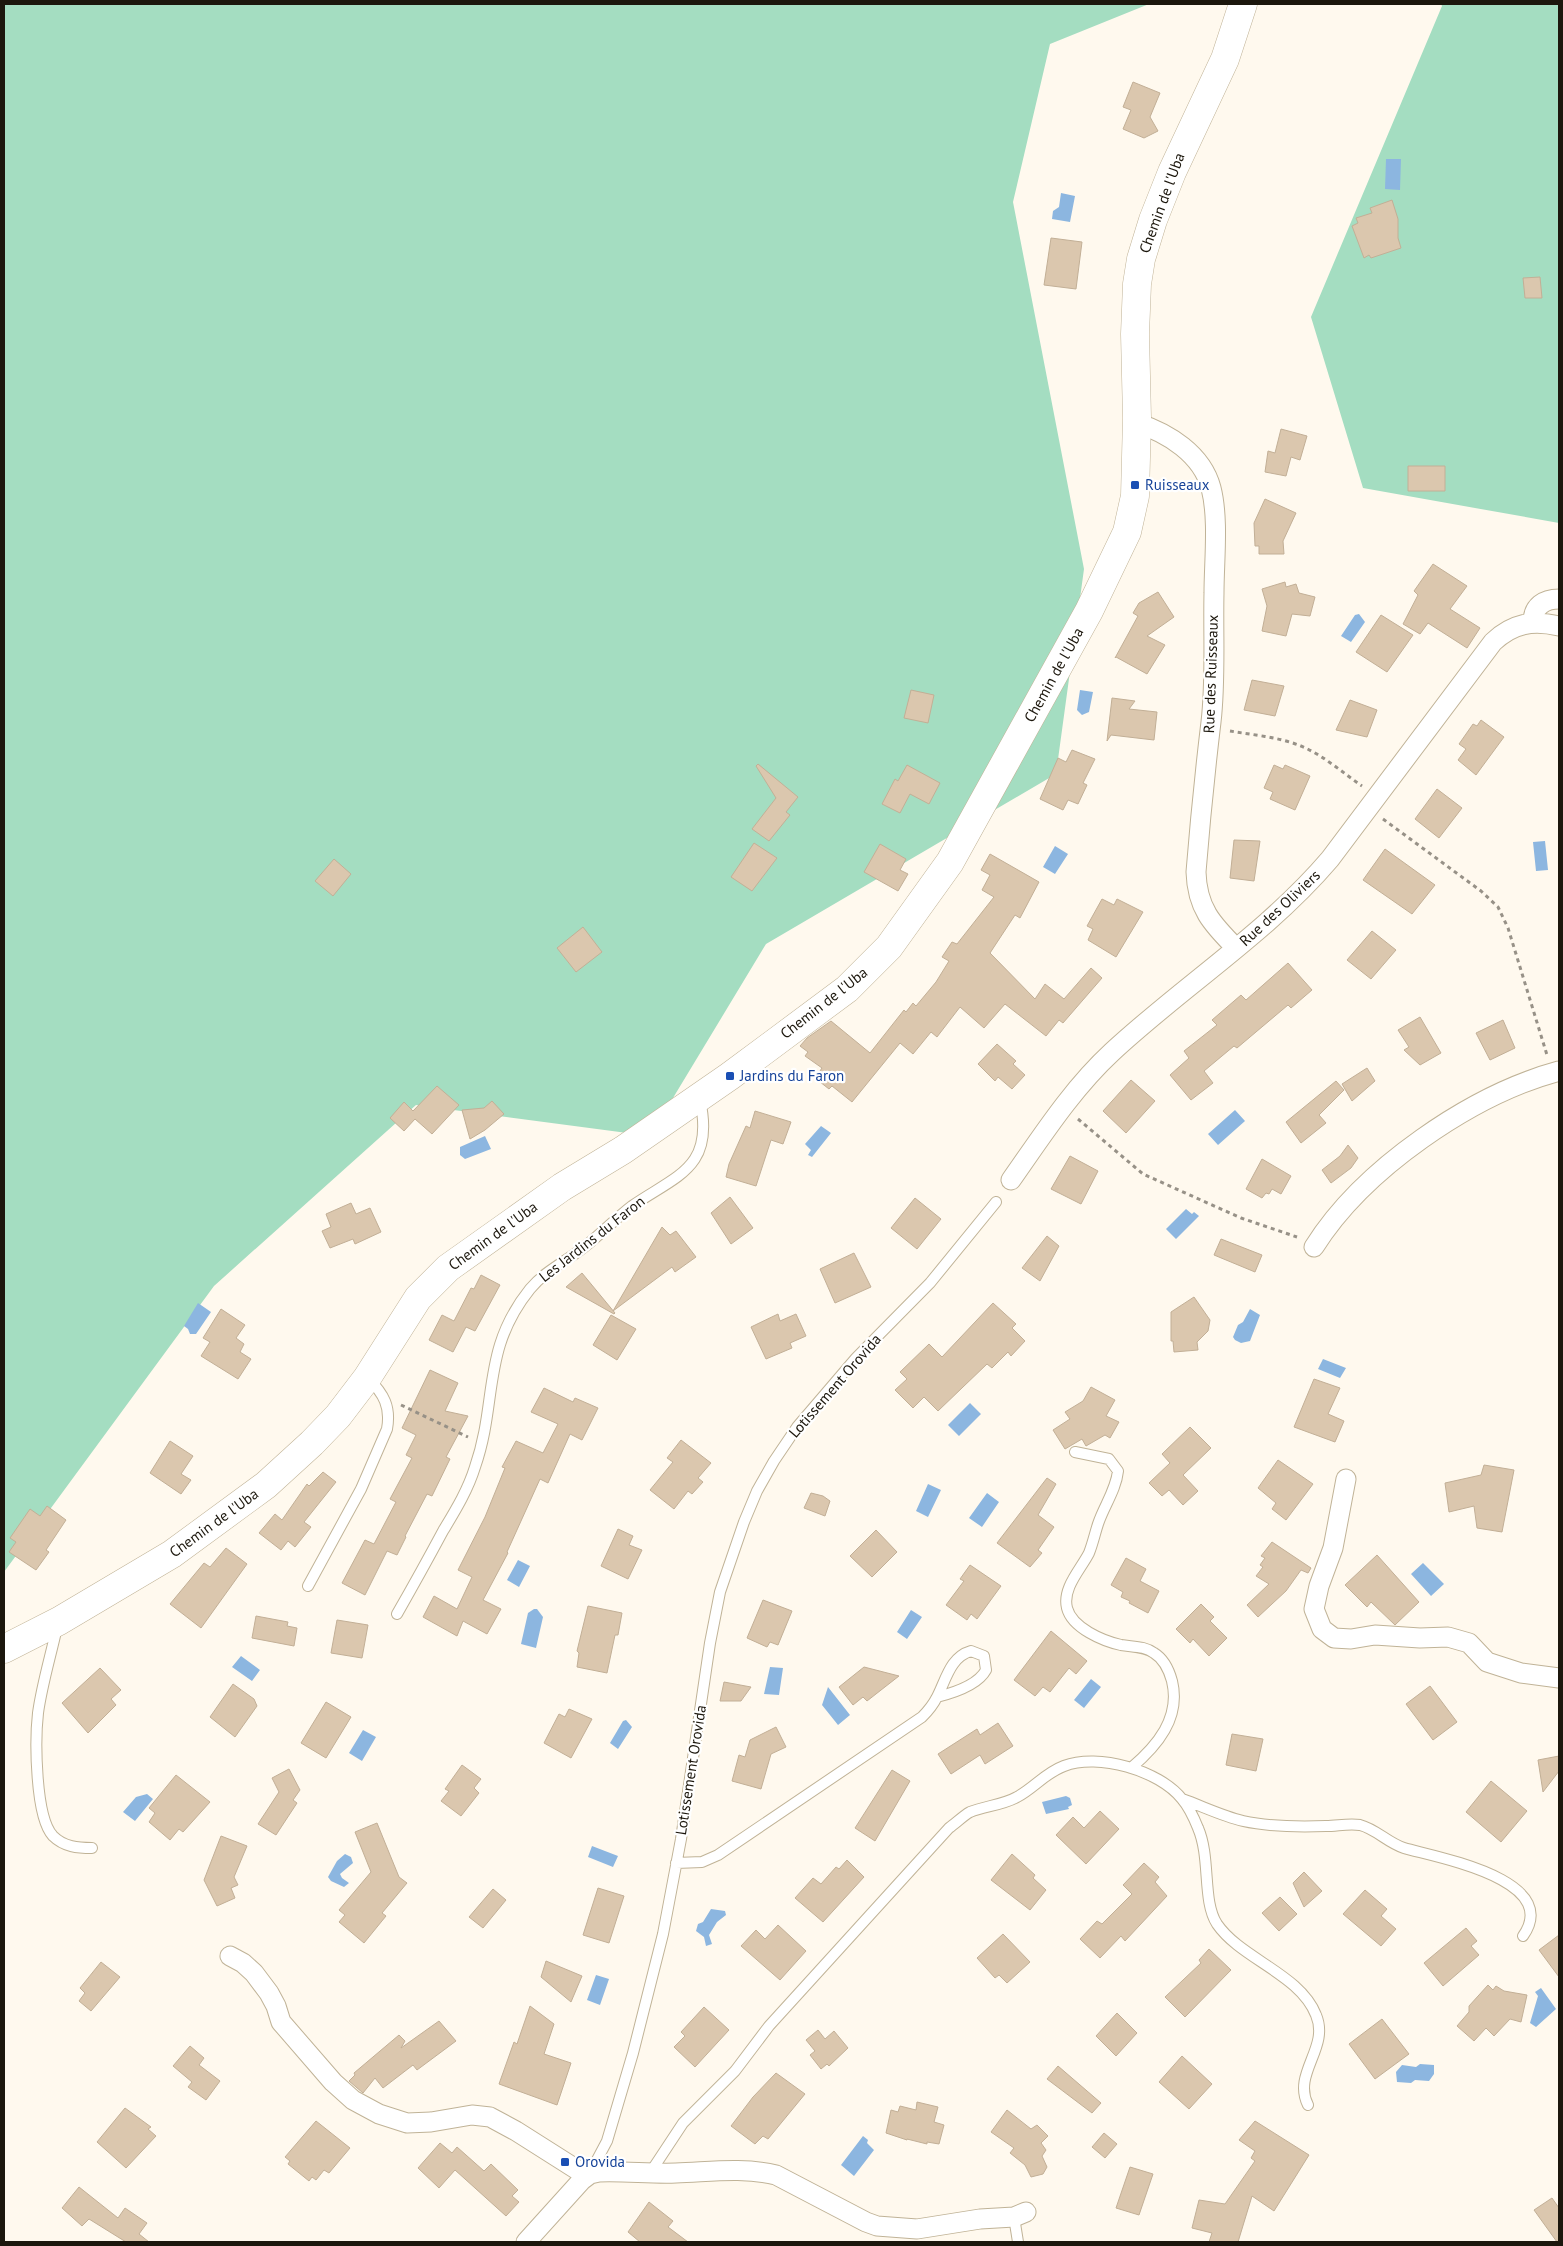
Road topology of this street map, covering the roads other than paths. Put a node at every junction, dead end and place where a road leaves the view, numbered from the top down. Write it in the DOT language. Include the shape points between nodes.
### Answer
graph roads {
  1 [pos="1243,4"];
  2 [pos="1137,423"];
  3 [pos="1559,599"];
  4 [pos="1533,622"];
  5 [pos="1559,626"];
  6 [pos="1236,948"];
  7 [pos="1556,1072"];
  8 [pos="699,1097"];
  9 [pos="1011,1180"];
  10 [pos="996,1202"];
  11 [pos="1315,1245"];
  12 [pos="367,1378"];
  13 [pos="1075,1452"];
  14 [pos="1346,1479"];
  15 [pos="308,1586"];
  16 [pos="397,1614"];
  17 [pos="59,1621"];
  18 [pos="4,1649"];
  19 [pos="1559,1678"];
  20 [pos="937,1697"];
  21 [pos="1131,1768"];
  22 [pos="1182,1799"];
  23 [pos="92,1848"];
  24 [pos="676,1863"];
  25 [pos="1523,1936"];
  26 [pos="230,1956"];
  27 [pos="1308,2106"];
  28 [pos="650,2173"];
  29 [pos="588,2175"];
  30 [pos="1020,2214"];
  31 [pos="526,2242"];
  32 [pos="1018,2242"];
  1 -- 2 [label="street, Chemin de l'Uba" via="1225,59 1172,172 1143,252 1137,284 1135,334"];
  2 -- 6 [label="street, Rue des Ruisseaux" via="1184,447 1193,456 1210,487 1214,552 1210,728 1196,888 1208,917"];
  2 -- 8 [label="street, Chemin de l'Uba" via="1134,505 1122,544 1089,611 940,878 889,947 866,972"];
  3 -- 4 [label="street" via="1540,604"];
  4 -- 5 [label="street, Rue des Oliviers"];
  4 -- 6 [label="street, Rue des Oliviers" via="1512,627 1492,642 1308,884"];
  6 -- 9 [label="street, Rue des Oliviers" via="1112,1052 1063,1107"];
  7 -- 11 [label="street" via="1529,1081 1464,1112 1418,1141 1346,1204"];
  8 -- 12 [label="street, Chemin de l'Uba" via="623,1150 562,1187 448,1268 418,1298"];
  8 -- 16 [label="lane, Les Jardins du Faron" via="702,1133 698,1152 690,1167 544,1274 515,1311 501,1337 492,1368 482,1444 475,1467 462,1497"];
  10 -- 24 [label="lane, Lotissement Orovida" via="930,1282 856,1358 808,1414 757,1491 720,1592"];
  12 -- 15 [label="lane" via="383,1394 388,1406 389,1420 384,1438 361,1489"];
  12 -- 17 [label="street, Chemin de l'Uba" via="312,1443 248,1499 172,1554"];
  13 -- 21 [label="lane" via="1109,1459 1118,1471 1090,1550 1069,1589 1066,1599 1070,1613 1080,1625 1113,1643 1154,1652 1166,1666 1173,1685 1173,1712 1169,1723"];
  14 -- 19 [label="street" via="1333,1548 1314,1609 1322,1629 1334,1638 1376,1635 1448,1637 1469,1643 1487,1662 1521,1673"];
  17 -- 18 [label="street, Chemin de l'Uba"];
  17 -- 23 [label="lane" via="38,1711 39,1791 46,1826 53,1836 69,1846"];
  20 -- 20 [label="lane" via="956,1660 971,1650 984,1656 986,1670 981,1678"];
  20 -- 24 [label="lane" via="913,1723 718,1855 697,1863"];
  21 -- 22 [label="lane" via="1160,1781"];
  21 -- 28 [label="lane" via="1095,1761 1064,1766 1046,1774 1018,1797 979,1809 960,1819 775,2019 735,2071 683,2123"];
  22 -- 25 [label="lane" via="1259,1823 1294,1827 1360,1825 1398,1846 1501,1876 1522,1892 1532,1908 1534,1918"];
  22 -- 27 [label="lane" via="1206,1852 1208,1896 1214,1919 1229,1937 1300,1992 1316,2014 1319,2036 1302,2089"];
  24 -- 29 [label="lane, Lotissement Orovida" via="632,2053 607,2141"];
  26 -- 29 [label="street" via="254,1974 269,1993 281,2022 353,2100 379,2114 407,2122 431,2122 472,2115 490,2117"];
  28 -- 29 [label="street"];
  28 -- 30 [label="street" via="732,2169 761,2171 776,2175 866,2222 889,2227 925,2228"];
  29 -- 31 [label="street"];
  30 -- 32 [label="lane"];
}
